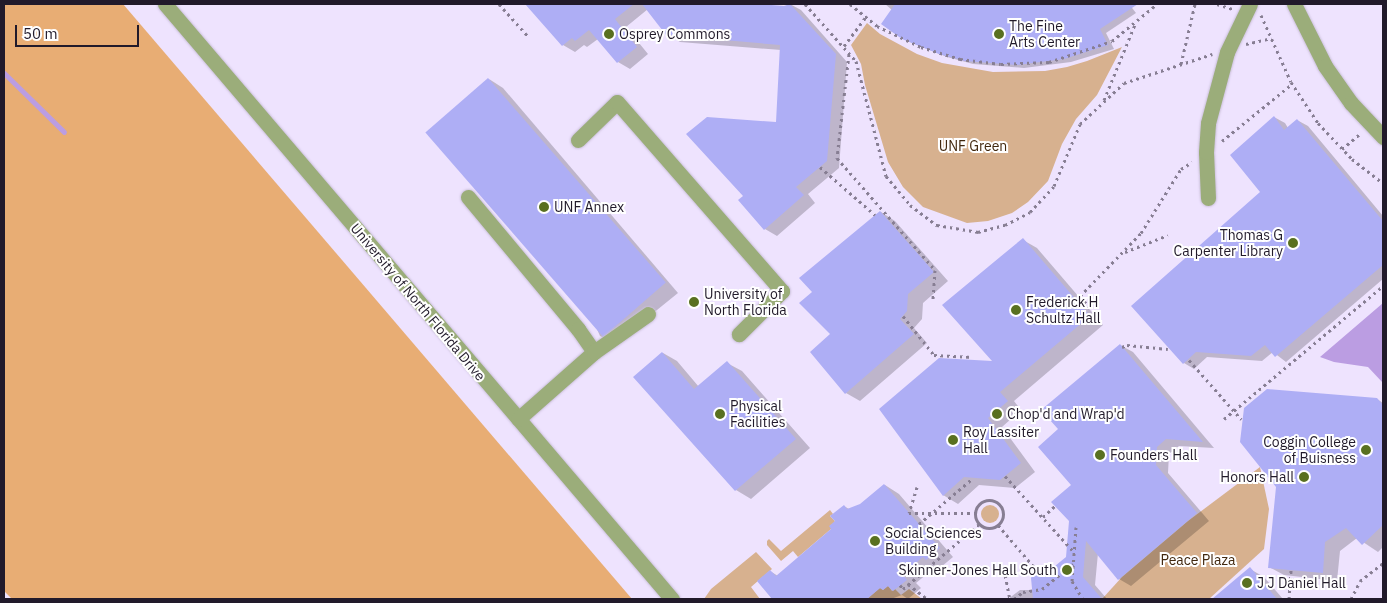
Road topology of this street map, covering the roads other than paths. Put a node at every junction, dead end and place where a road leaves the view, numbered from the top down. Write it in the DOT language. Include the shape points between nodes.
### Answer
graph roads {
  1 [pos="165,4"];
  2 [pos="1294,4"];
  3 [pos="1247,9"];
  4 [pos="1383,137"];
  5 [pos="578,140"];
  6 [pos="468,197"];
  7 [pos="1208,198"];
  8 [pos="648,314"];
  9 [pos="739,334"];
  10 [pos="594,352"];
  11 [pos="518,419"];
  12 [pos="672,599"];
  1 -- 11 [label="street, University of North Florida Drive"];
  2 -- 4 [label="street" via="1325,66 1351,102"];
  3 -- 7 [label="street" via="1229,48 1208,123"];
  5 -- 9 [label="street" via="617,102 782,291"];
  6 -- 10 [label="street"];
  8 -- 10 [label="street"];
  10 -- 11 [label="street"];
  11 -- 12 [label="street, University of North Florida Drive"];
}
